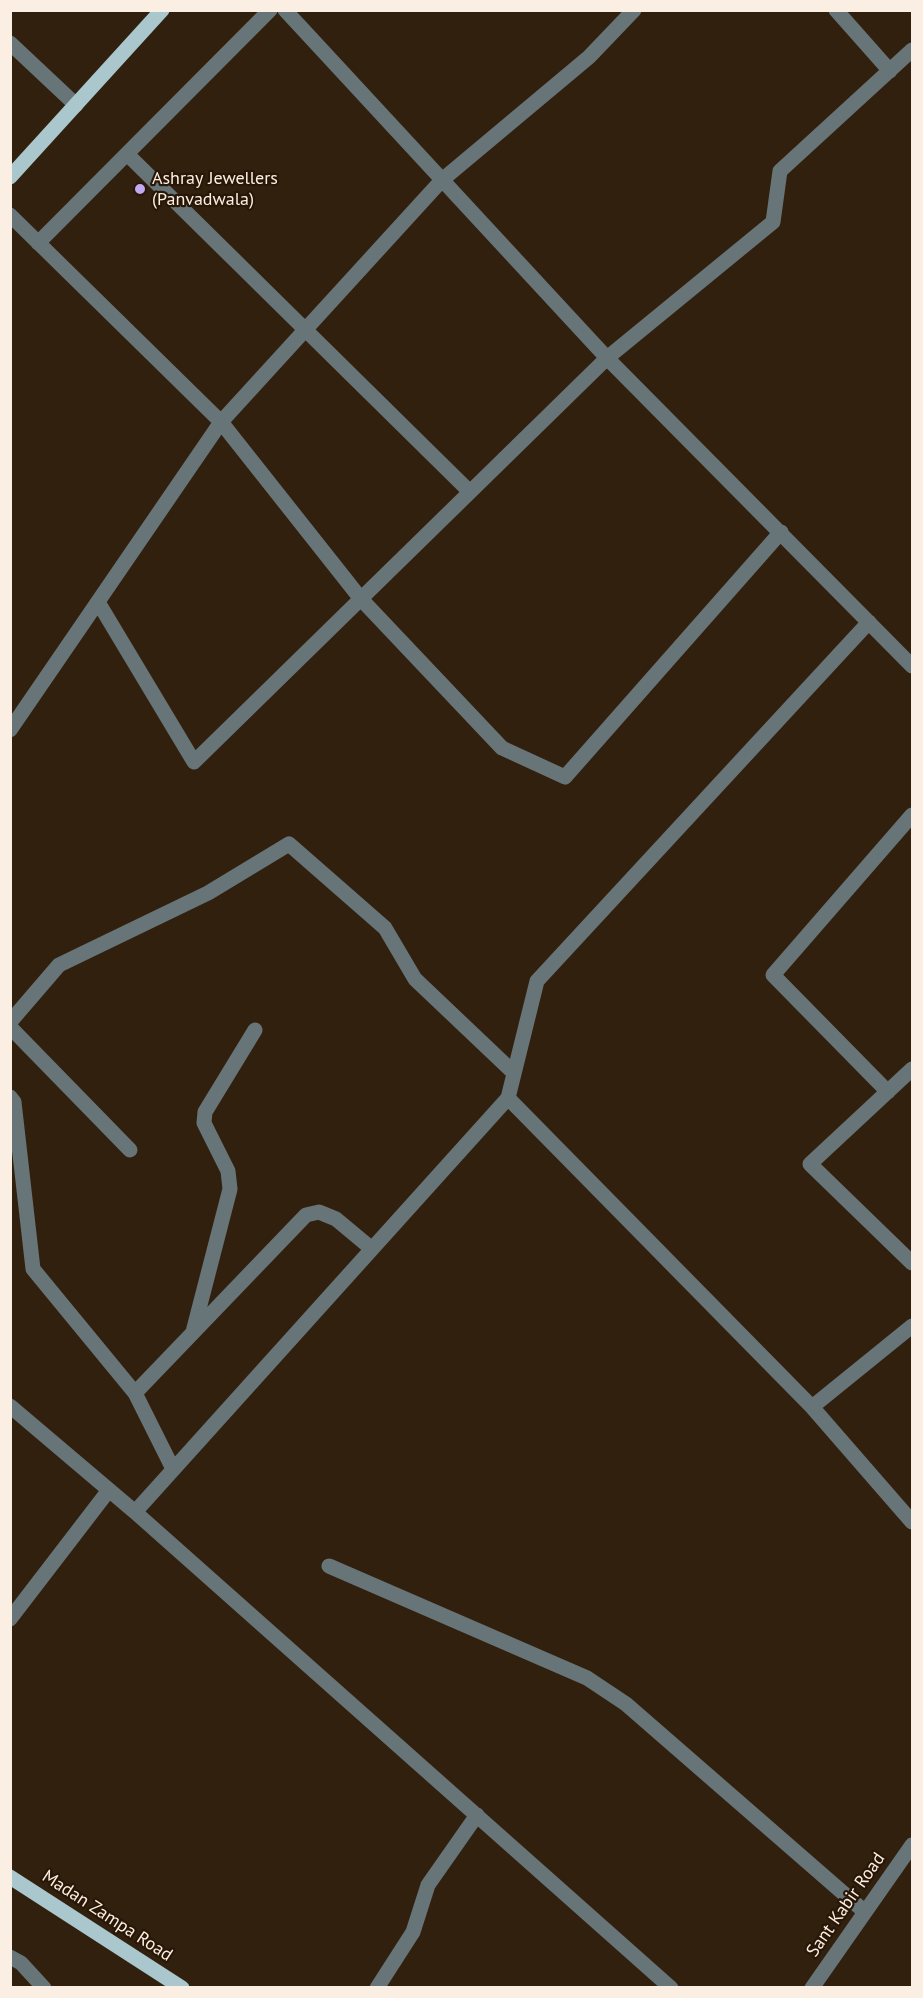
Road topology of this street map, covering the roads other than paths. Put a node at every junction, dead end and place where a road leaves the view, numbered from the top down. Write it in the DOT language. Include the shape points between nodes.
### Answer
graph roads {
  1 [pos="162,10"];
  2 [pos="270,10"];
  3 [pos="285,10"];
  4 [pos="634,10"];
  5 [pos="836,10"];
  6 [pos="10,43"];
  7 [pos="912,50"];
  8 [pos="890,71"];
  9 [pos="76,105"];
  10 [pos="127,154"];
  11 [pos="10,177"];
  12 [pos="442,180"];
  13 [pos="10,215"];
  14 [pos="38,243"];
  15 [pos="305,330"];
  16 [pos="608,358"];
  17 [pos="221,422"];
  18 [pos="470,492"];
  19 [pos="781,532"];
  20 [pos="361,599"];
  21 [pos="98,602"];
  22 [pos="869,622"];
  23 [pos="912,666"];
  24 [pos="10,730"];
  25 [pos="912,815"];
  26 [pos="10,1022"];
  27 [pos="10,1027"];
  28 [pos="255,1030"];
  29 [pos="912,1069"];
  30 [pos="514,1073"];
  31 [pos="888,1092"];
  32 [pos="10,1097"];
  33 [pos="508,1098"];
  34 [pos="130,1150"];
  35 [pos="372,1249"];
  36 [pos="912,1263"];
  37 [pos="912,1326"];
  38 [pos="193,1332"];
  39 [pos="135,1393"];
  40 [pos="10,1406"];
  41 [pos="812,1407"];
  42 [pos="173,1469"];
  43 [pos="109,1490"];
  44 [pos="135,1512"];
  45 [pos="912,1522"];
  46 [pos="329,1566"];
  47 [pos="10,1619"];
  48 [pos="477,1815"];
  49 [pos="912,1845"];
  50 [pos="10,1877"];
  51 [pos="865,1912"];
  52 [pos="10,1957"];
  53 [pos="44,1988"];
  54 [pos="182,1988"];
  55 [pos="377,1988"];
  56 [pos="671,1988"];
  57 [pos="812,1988"];
  1 -- 9 [label="main road"];
  2 -- 10 [label="street"];
  3 -- 12 [label="street"];
  4 -- 12 [label="street" via="590,57"];
  5 -- 8 [label="street"];
  6 -- 9 [label="street"];
  7 -- 8 [label="street"];
  8 -- 16 [label="street" via="780,171 773,222"];
  9 -- 11 [label="main road"];
  10 -- 14 [label="street"];
  10 -- 15 [label="street"];
  12 -- 15 [label="street"];
  12 -- 16 [label="street"];
  13 -- 14 [label="street"];
  14 -- 17 [label="street"];
  15 -- 17 [label="street"];
  15 -- 18 [label="street"];
  16 -- 18 [label="street"];
  16 -- 19 [label="street"];
  17 -- 20 [label="street"];
  17 -- 21 [label="street"];
  18 -- 20 [label="street"];
  19 -- 20 [label="street" via="565,777 502,748"];
  19 -- 22 [label="street"];
  20 -- 21 [label="street" via="194,762"];
  21 -- 24 [label="street"];
  22 -- 23 [label="street"];
  22 -- 30 [label="street" via="537,981"];
  25 -- 31 [label="street" via="773,975"];
  26 -- 30 [label="street" via="59,965 208,892 289,844 385,928 414,979"];
  27 -- 34 [label="street"];
  28 -- 38 [label="street" via="205,1112 204,1123 228,1171 230,1189"];
  29 -- 31 [label="street"];
  30 -- 33 [label="street"];
  31 -- 36 [label="street" via="810,1164"];
  32 -- 39 [label="street" via="14,1102 33,1269"];
  33 -- 35 [label="street"];
  33 -- 41 [label="street"];
  35 -- 38 [label="street" via="336,1219 318,1212 306,1215"];
  35 -- 42 [label="street"];
  37 -- 41 [label="street"];
  38 -- 39 [label="street"];
  39 -- 42 [label="street"];
  40 -- 43 [label="street"];
  41 -- 45 [label="street"];
  42 -- 44 [label="street"];
  43 -- 44 [label="street"];
  43 -- 47 [label="street"];
  44 -- 48 [label="street"];
  46 -- 51 [label="street" via="587,1678 626,1704"];
  48 -- 55 [label="street" via="428,1885 413,1932"];
  48 -- 56 [label="street"];
  49 -- 51 [label="street, Sant Kabir Road"];
  50 -- 54 [label="main road, Madan Zampa Road"];
  51 -- 57 [label="street, Sant Kabir Road"];
  52 -- 53 [label="street"];
}
